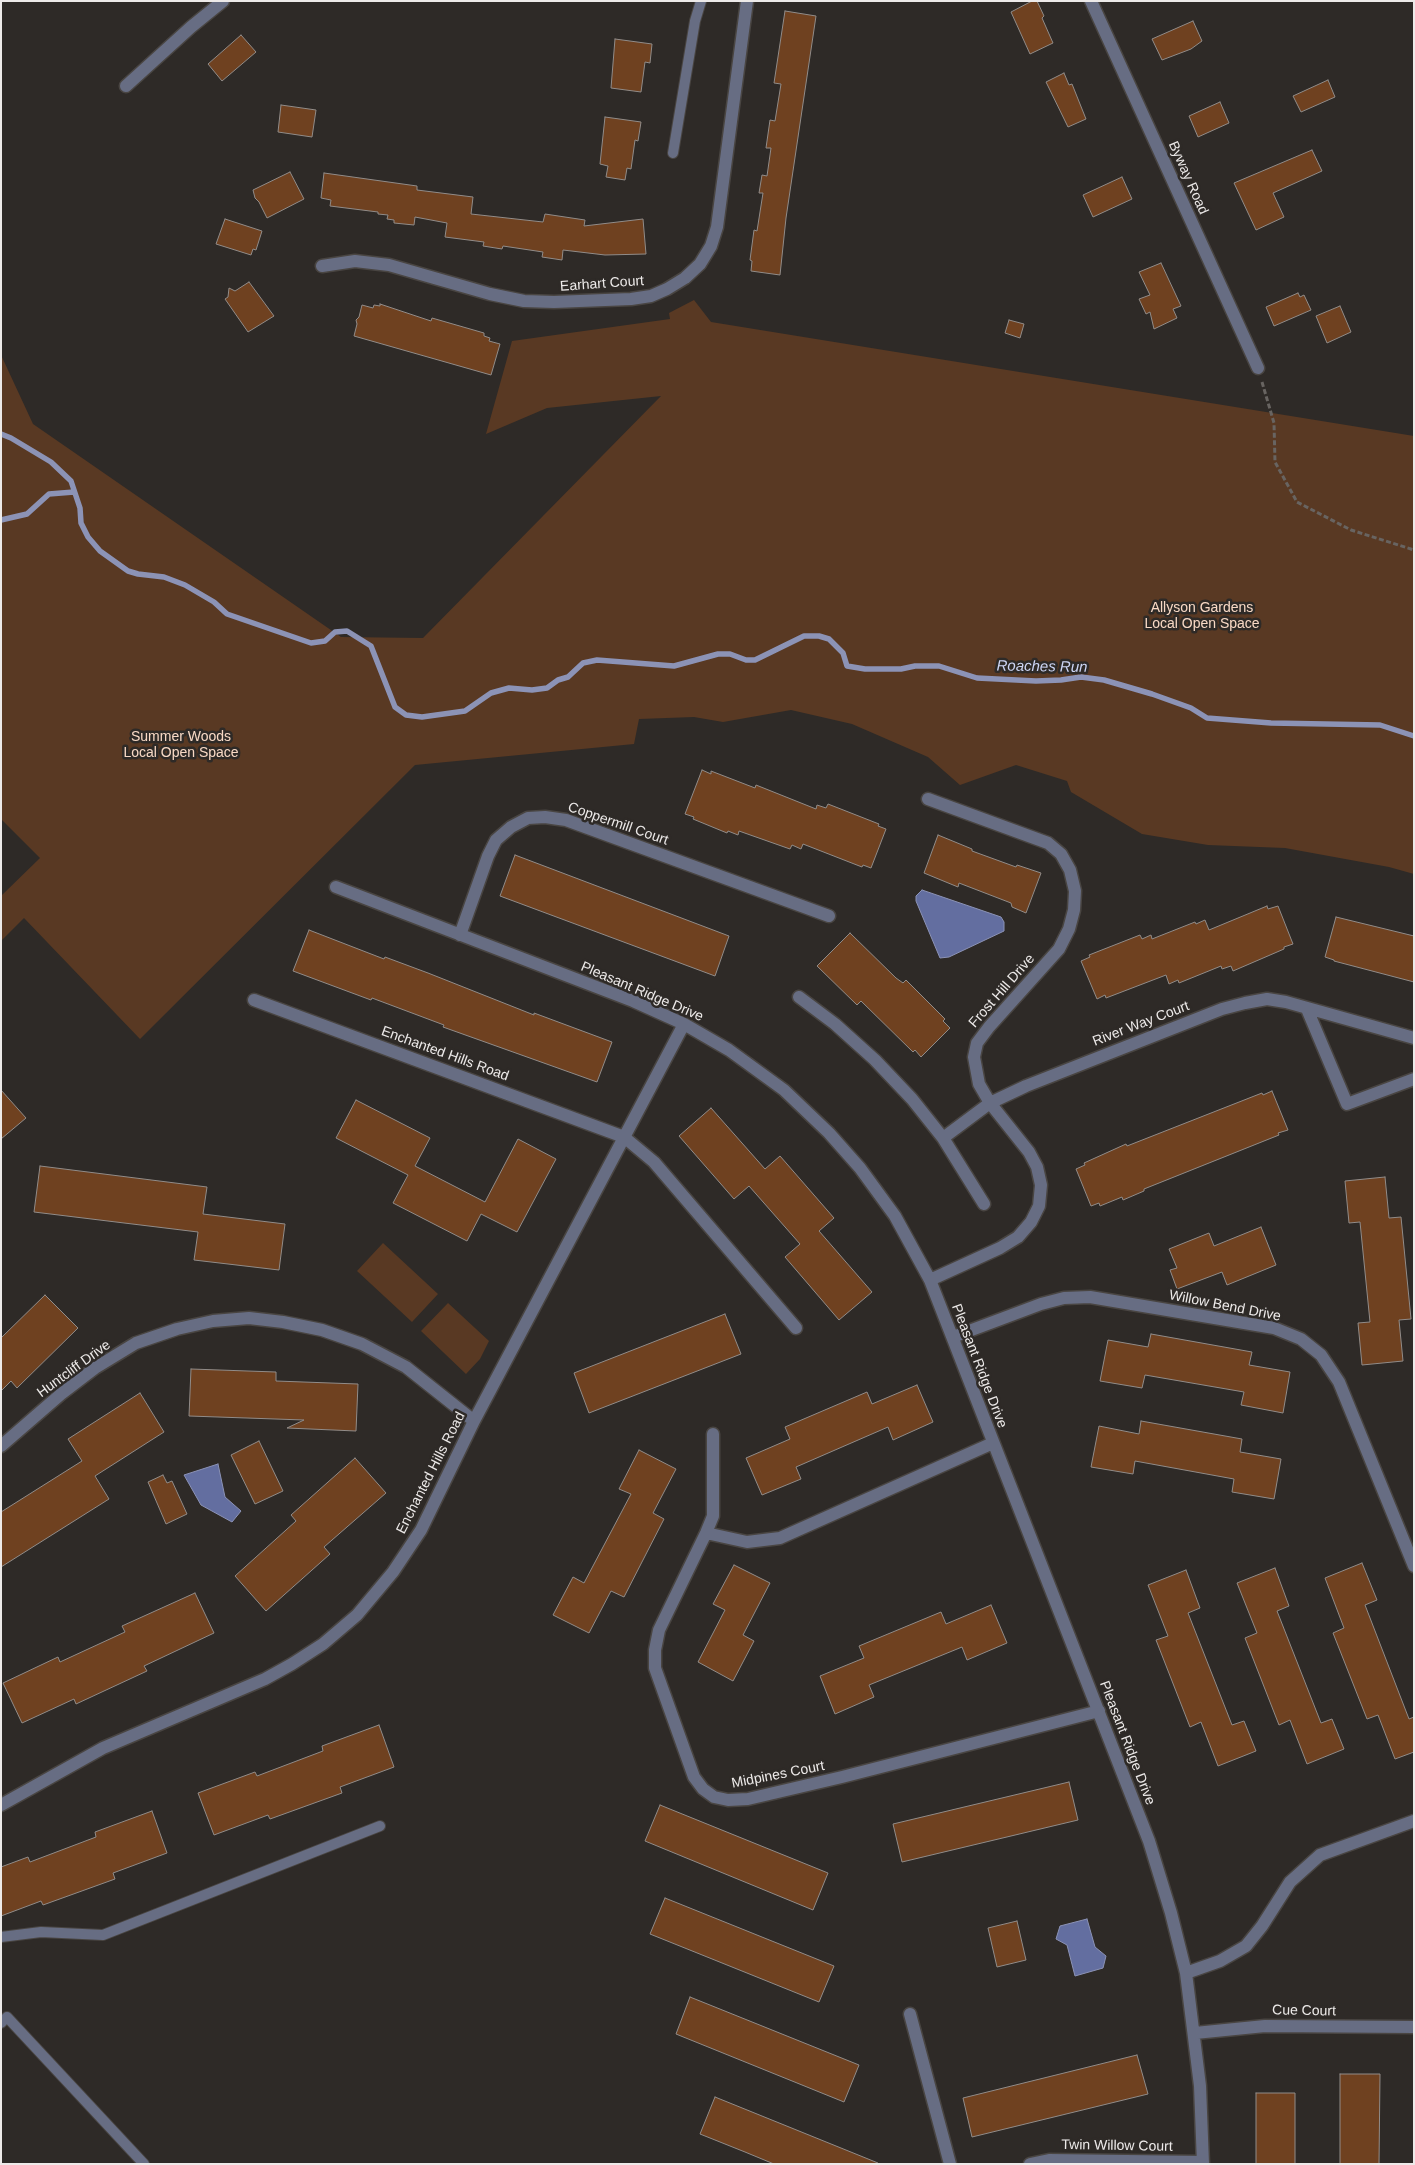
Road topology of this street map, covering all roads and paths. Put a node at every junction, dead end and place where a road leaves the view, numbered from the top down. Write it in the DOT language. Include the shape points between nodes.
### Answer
graph roads {
  1 [pos="223,1"];
  2 [pos="701,1"];
  3 [pos="747,1"];
  4 [pos="1091,1"];
  5 [pos="126,86"];
  6 [pos="673,153"];
  7 [pos="322,266"];
  8 [pos="1258,368"];
  9 [pos="1414,550"];
  10 [pos="928,799"];
  11 [pos="336,887"];
  12 [pos="829,916"];
  13 [pos="460,935"];
  14 [pos="798,997"];
  15 [pos="254,1000"];
  16 [pos="1307,1009"];
  17 [pos="684,1024"];
  18 [pos="1414,1038"];
  19 [pos="1414,1079"];
  20 [pos="990,1103"];
  21 [pos="624,1137"];
  22 [pos="943,1138"];
  23 [pos="984,1204"];
  24 [pos="930,1280"];
  25 [pos="796,1328"];
  26 [pos="953,1337"];
  27 [pos="474,1421"];
  28 [pos="713,1434"];
  29 [pos="993,1443"];
  30 [pos="1,1446"];
  31 [pos="706,1533"];
  32 [pos="1414,1566"];
  33 [pos="1099,1711"];
  34 [pos="1,1805"];
  35 [pos="1414,1821"];
  36 [pos="380,1826"];
  37 [pos="1,1937"];
  38 [pos="1186,1972"];
  39 [pos="910,2014"];
  40 [pos="1,2022"];
  41 [pos="1414,2027"];
  42 [pos="1195,2033"];
  43 [pos="1203,2163"];
  44 [pos="144,2164"];
  45 [pos="950,2164"];
  46 [pos="1030,2164"];
  1 -- 5 [label="street" via="190,26"];
  2 -- 6 [label="lane"];
  3 -- 7 [label="street, Earhart Court" via="717,227 700,264 673,286 651,296 631,299 524,301 389,265 355,261"];
  4 -- 8 [label="street, Byway Road"];
  8 -- 9 [label="path" via="1274,423 1274,462 1297,502 1351,530"];
  10 -- 20 [label="street, Frost Hill Drive" via="1048,843 1062,854 1075,891 1070,929 1059,949 977,1043 975,1070"];
  11 -- 13 [label="street, Pleasant Ridge Drive"];
  12 -- 13 [label="street, Coppermill Court" via="566,820 545,816 528,818 496,840"];
  13 -- 17 [label="street, Pleasant Ridge Drive" via="633,1001"];
  14 -- 22 [label="street" via="835,1024 875,1060"];
  15 -- 21 [label="street, Enchanted Hills Road"];
  16 -- 18 [label="street, River Way Court"];
  16 -- 19 [label="street" via="1347,1104"];
  16 -- 20 [label="street, River Way Court" via="1267,999 1245,1002 1060,1071"];
  17 -- 21 [label="street, Enchanted Hills Road"];
  17 -- 24 [label="street, Pleasant Ridge Drive" via="729,1050 784,1090 829,1133 895,1216"];
  20 -- 22 [label="street, River Way Court"];
  20 -- 24 [label="street, Frost Hill Drive" via="1037,1167 1041,1185 1038,1206 1031,1222 1018,1237"];
  21 -- 25 [label="street, Enchanted Hills Road" via="654,1162"];
  21 -- 27 [label="street, Enchanted Hills Road"];
  22 -- 23 [label="street"];
  24 -- 26 [label="street, Pleasant Ridge Drive"];
  26 -- 29 [label="street, Pleasant Ridge Drive"];
  26 -- 32 [label="street, Willow Bend Drive" via="1041,1304 1064,1298 1090,1297 1274,1328 1301,1340 1321,1355 1339,1382"];
  27 -- 30 [label="street, Huntcliff Drive" via="406,1367 362,1344 322,1330 249,1318 177,1328 136,1344 94,1368"];
  27 -- 34 [label="street, Enchanted Hills Road" via="421,1530 394,1572 357,1615 323,1644 265,1680 103,1748"];
  28 -- 31 [label="street, Midpines Court" via="713,1516"];
  29 -- 31 [label="street" via="780,1538 747,1542"];
  29 -- 33 [label="street, Pleasant Ridge Drive"];
  31 -- 33 [label="street, Midpines Court" via="659,1630 656,1668 694,1777 714,1797 748,1799"];
  33 -- 38 [label="street, Pleasant Ridge Drive" via="1149,1841"];
  35 -- 38 [label="street" via="1320,1855 1290,1882 1246,1946 1220,1961"];
  36 -- 37 [label="lane" via="103,1935 41,1932"];
  38 -- 42 [label="street, Pleasant Ridge Drive"];
  39 -- 45 [label="street"];
  40 -- 44 [label="lane" via="7,2017"];
  41 -- 42 [label="street, Cue Court" via="1265,2026"];
  42 -- 43 [label="street, Pleasant Ridge Drive"];
  43 -- 46 [label="street, Twin Willow Court" via="1049,2160"];
}
